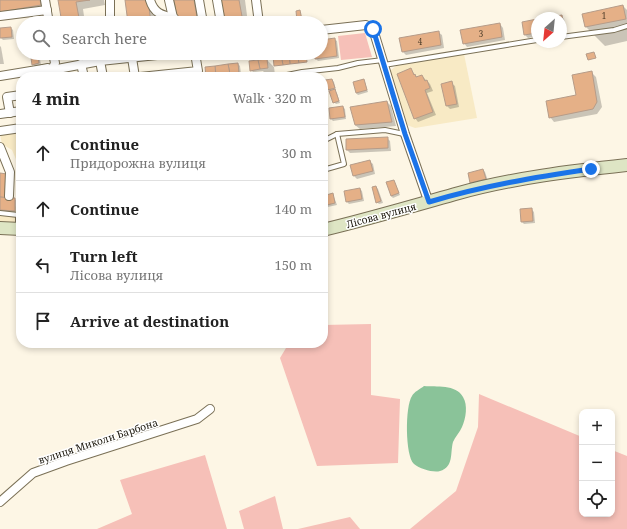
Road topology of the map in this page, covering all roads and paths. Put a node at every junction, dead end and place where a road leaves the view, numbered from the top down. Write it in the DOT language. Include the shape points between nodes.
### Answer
graph roads {
  1 [pos="45,0"];
  2 [pos="110,0"];
  3 [pos="150,0"];
  4 [pos="169,0"];
  5 [pos="199,0"];
  6 [pos="217,0"];
  7 [pos="256,0"];
  8 [pos="47,10"];
  9 [pos="0,16"];
  10 [pos="48,16"];
  11 [pos="110,16"];
  12 [pos="165,16"];
  13 [pos="173,16"];
  14 [pos="201,16"];
  15 [pos="220,16"];
  16 [pos="258,16"];
  17 [pos="627,26"];
  18 [pos="328,29"];
  19 [pos="567,36"];
  20 [pos="531,41"];
  21 [pos="54,60"];
  22 [pos="132,60"];
  23 [pos="196,60"];
  24 [pos="100,61"];
  25 [pos="383,63"];
  26 [pos="81,64"];
  27 [pos="49,72"];
  28 [pos="52,72"];
  29 [pos="83,72"];
  30 [pos="102,72"];
  31 [pos="134,72"];
  32 [pos="188,72"];
  33 [pos="302,72"];
  34 [pos="16,75"];
  35 [pos="0,76"];
  36 [pos="16,96"];
  37 [pos="16,112"];
  38 [pos="10,113"];
  39 [pos="0,114"];
  40 [pos="16,128"];
  41 [pos="0,130"];
  42 [pos="337,134"];
  43 [pos="405,134"];
  44 [pos="328,138"];
  45 [pos="0,147"];
  46 [pos="627,165"];
  47 [pos="328,169"];
  48 [pos="9,196"];
  49 [pos="429,202"];
  50 [pos="0,213"];
  51 [pos="16,215"];
  52 [pos="0,228"];
  53 [pos="16,229"];
  54 [pos="328,229"];
  55 [pos="210,409"];
  56 [pos="0,502"];
  1 -- 8 [label="street"];
  2 -- 11 [label="street"];
  3 -- 12 [label="street" via="152,8"];
  4 -- 13 [label="street"];
  5 -- 14 [label="street"];
  6 -- 15 [label="street"];
  7 -- 16 [label="street"];
  8 -- 9 [label="street"];
  8 -- 10 [label="street"];
  17 -- 19 [label="lane"];
  18 -- 25 [label="street" via="368,25 373,29"];
  20 -- 25 [label="lane"];
  21 -- 27 [label="street"];
  22 -- 31 [label="street"];
  23 -- 32 [label="street" via="198,71"];
  24 -- 26 [label="street"];
  24 -- 30 [label="street"];
  25 -- 33 [label="lane" via="358,63"];
  25 -- 43 [label="street"];
  26 -- 28 [label="street"];
  26 -- 29 [label="street"];
  34 -- 35 [label="street"];
  36 -- 38 [label="street" via="7,97"];
  37 -- 38 [label="street"];
  38 -- 39 [label="street"];
  40 -- 41 [label="street"];
  42 -- 43 [label="lane" via="385,130"];
  42 -- 44 [label="lane"];
  42 -- 47 [label="lane" via="344,164"];
  43 -- 49 [label="street"];
  45 -- 48 [label="street" via="10,172"];
  46 -- 49 [label="main road, Лісова вулиця" via="541,176"];
  49 -- 54 [label="main road, Лісова вулиця"];
  50 -- 51 [label="lane"];
  52 -- 53 [label="main road"];
  55 -- 56 [label="street, вулиця Миколи Барбона" via="197,419 33,473"];
}
